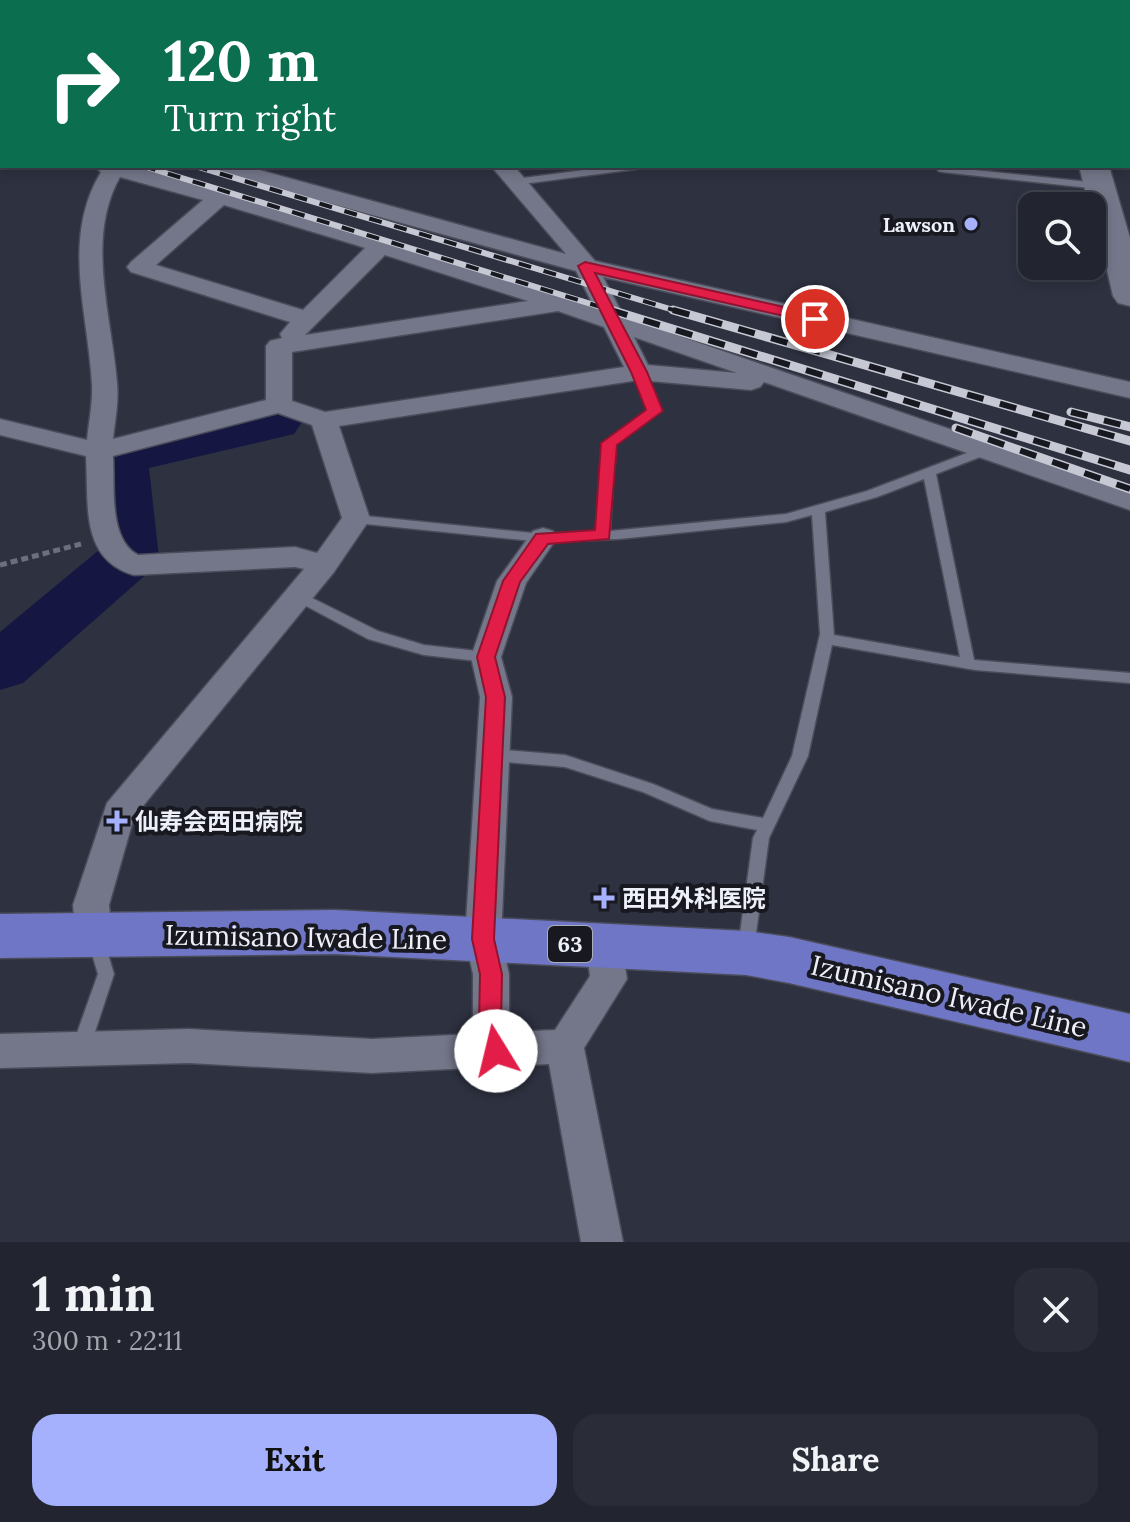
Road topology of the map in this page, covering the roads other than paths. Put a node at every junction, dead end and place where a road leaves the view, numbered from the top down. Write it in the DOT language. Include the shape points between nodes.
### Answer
graph roads {
  1 [pos="110,168"];
  2 [pos="114,168"];
  3 [pos="227,168"];
  4 [pos="605,168"];
  5 [pos="942,168"];
  6 [pos="509,174"];
  7 [pos="1097,176"];
  8 [pos="220,197"];
  9 [pos="380,247"];
  10 [pos="585,266"];
  11 [pos="139,267"];
  12 [pos="90,272"];
  13 [pos="1130,296"];
  14 [pos="558,305"];
  15 [pos="307,319"];
  16 [pos="613,322"];
  17 [pos="279,346"];
  18 [pos="639,372"];
  19 [pos="796,386"];
  20 [pos="1130,390"];
  21 [pos="279,405"];
  22 [pos="324,420"];
  23 [pos="0,427"];
  24 [pos="99,451"];
  25 [pos="984,451"];
  26 [pos="929,472"];
  27 [pos="1130,501"];
  28 [pos="818,509"];
  29 [pos="356,519"];
  30 [pos="603,535"];
  31 [pos="543,538"];
  32 [pos="324,565"];
  33 [pos="298,596"];
  34 [pos="826,639"];
  35 [pos="486,657"];
  36 [pos="968,663"];
  37 [pos="1130,678"];
  38 [pos="493,755"];
  39 [pos="767,825"];
  40 [pos="0,936"];
  41 [pos="94,936"];
  42 [pos="483,939"];
  43 [pos="604,946"];
  44 [pos="746,953"];
  45 [pos="1130,1038"];
  46 [pos="565,1046"];
  47 [pos="80,1047"];
  48 [pos="0,1051"];
  49 [pos="496,1051"];
  50 [pos="602,1242"];
  1 -- 12 [label="street" via="98,196"];
  2 -- 8 [label="street"];
  3 -- 10 [label="street"];
  4 -- 6 [label="lane"];
  5 -- 7 [label="lane"];
  6 -- 10 [label="street"];
  7 -- 13 [label="main road"];
  8 -- 9 [label="street"];
  8 -- 11 [label="street"];
  9 -- 14 [label="street"];
  9 -- 15 [label="street"];
  10 -- 16 [label="street"];
  10 -- 20 [label="street"];
  11 -- 12 [label="street"];
  11 -- 15 [label="street"];
  12 -- 24 [label="street" via="105,386"];
  14 -- 16 [label="street"];
  14 -- 17 [label="street"];
  15 -- 17 [label="street"];
  16 -- 18 [label="street"];
  16 -- 19 [label="street"];
  17 -- 21 [label="street"];
  18 -- 19 [label="street"];
  18 -- 22 [label="street"];
  18 -- 30 [label="lane" via="655,411 609,443"];
  19 -- 25 [label="street"];
  21 -- 22 [label="street"];
  21 -- 24 [label="street"];
  22 -- 29 [label="street"];
  23 -- 24 [label="street"];
  24 -- 32 [label="street" via="119,553 295,557"];
  25 -- 26 [label="lane"];
  25 -- 27 [label="street"];
  26 -- 28 [label="lane"];
  26 -- 36 [label="lane"];
  28 -- 30 [label="lane" via="786,518"];
  28 -- 34 [label="lane"];
  29 -- 31 [label="lane"];
  29 -- 32 [label="street"];
  30 -- 31 [label="lane"];
  31 -- 35 [label="street" via="512,581"];
  32 -- 33 [label="street"];
  33 -- 35 [label="lane" via="373,635 424,650"];
  33 -- 41 [label="street" via="119,812 91,905"];
  34 -- 36 [label="lane"];
  34 -- 39 [label="lane" via="800,756"];
  35 -- 38 [label="street" via="496,697"];
  36 -- 37 [label="lane"];
  38 -- 39 [label="lane" via="565,761 710,815"];
  38 -- 42 [label="street"];
  39 -- 44 [label="lane"];
  40 -- 41 [label="main road, Izumisano Iwade Line / 63"];
  41 -- 42 [label="main road, Izumisano Iwade Line / 63" via="335,932"];
  41 -- 47 [label="lane" via="106,974"];
  42 -- 43 [label="main road, Izumisano Iwade Line / 63"];
  42 -- 49 [label="street"];
  43 -- 44 [label="main road, Izumisano Iwade Line / 63"];
  43 -- 46 [label="street" via="609,979"];
  44 -- 45 [label="main road, Izumisano Iwade Line / 63"];
  46 -- 49 [label="street"];
  46 -- 50 [label="street"];
  47 -- 48 [label="street"];
  47 -- 49 [label="street" via="189,1046 372,1056"];
}
